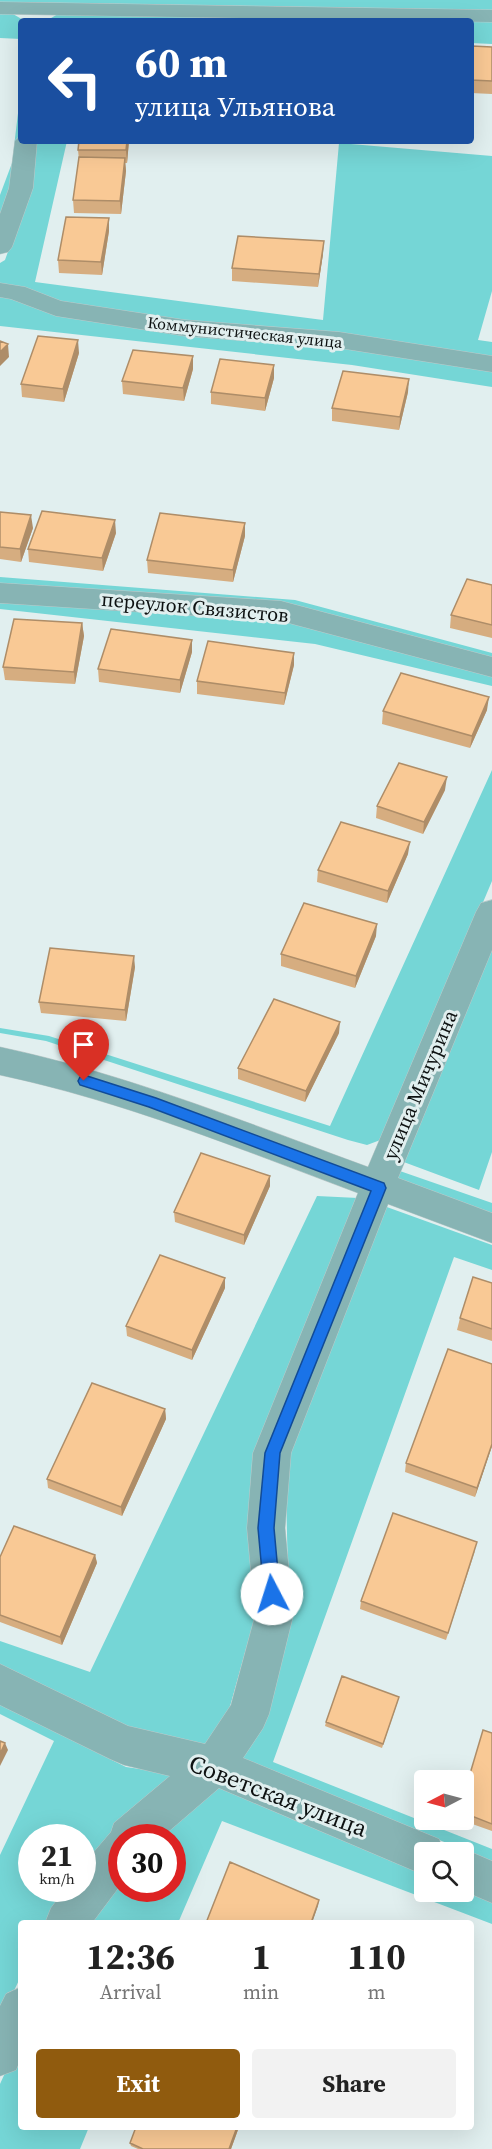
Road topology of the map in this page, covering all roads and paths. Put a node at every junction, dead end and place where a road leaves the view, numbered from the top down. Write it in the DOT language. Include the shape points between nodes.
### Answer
graph roads {
  1 [pos="0,8"];
  2 [pos="39,15"];
  3 [pos="492,16"];
  4 [pos="26,144"];
  5 [pos="0,247"];
  6 [pos="0,290"];
  7 [pos="492,364"];
  8 [pos="0,593"];
  9 [pos="492,667"];
  10 [pos="492,912"];
  11 [pos="0,1061"];
  12 [pos="379,1188"];
  13 [pos="492,1228"];
  14 [pos="0,1684"];
  15 [pos="214,1766"];
  16 [pos="146,1824"];
  17 [pos="414,1850"];
  18 [pos="108,1867"];
  19 [pos="474,1874"];
  20 [pos="492,1882"];
  21 [pos="68,1920"];
  22 [pos="18,2015"];
  23 [pos="0,2054"];
  1 -- 2 [label="street"];
  2 -- 3 [label="street"];
  4 -- 5 [label="street" via="21,189"];
  6 -- 7 [label="street, Коммунистическая улица" via="56,308 185,328 339,340"];
  8 -- 9 [label="street, переулок Связистов" via="281,611"];
  10 -- 12 [label="street, улица Мичурина"];
  11 -- 12 [label="street" via="62,1074 152,1102"];
  12 -- 13 [label="street"];
  12 -- 15 [label="street, улица Мичурина" via="272,1453 266,1528 274,1616 249,1714"];
  14 -- 15 [label="street, Советская улица" via="124,1745"];
  15 -- 16 [label="street, улица Мичурина"];
  15 -- 17 [label="street, Советская улица"];
  18 -- 21 [label="street"];
  19 -- 20 [label="street"];
  22 -- 23 [label="street"];
}
